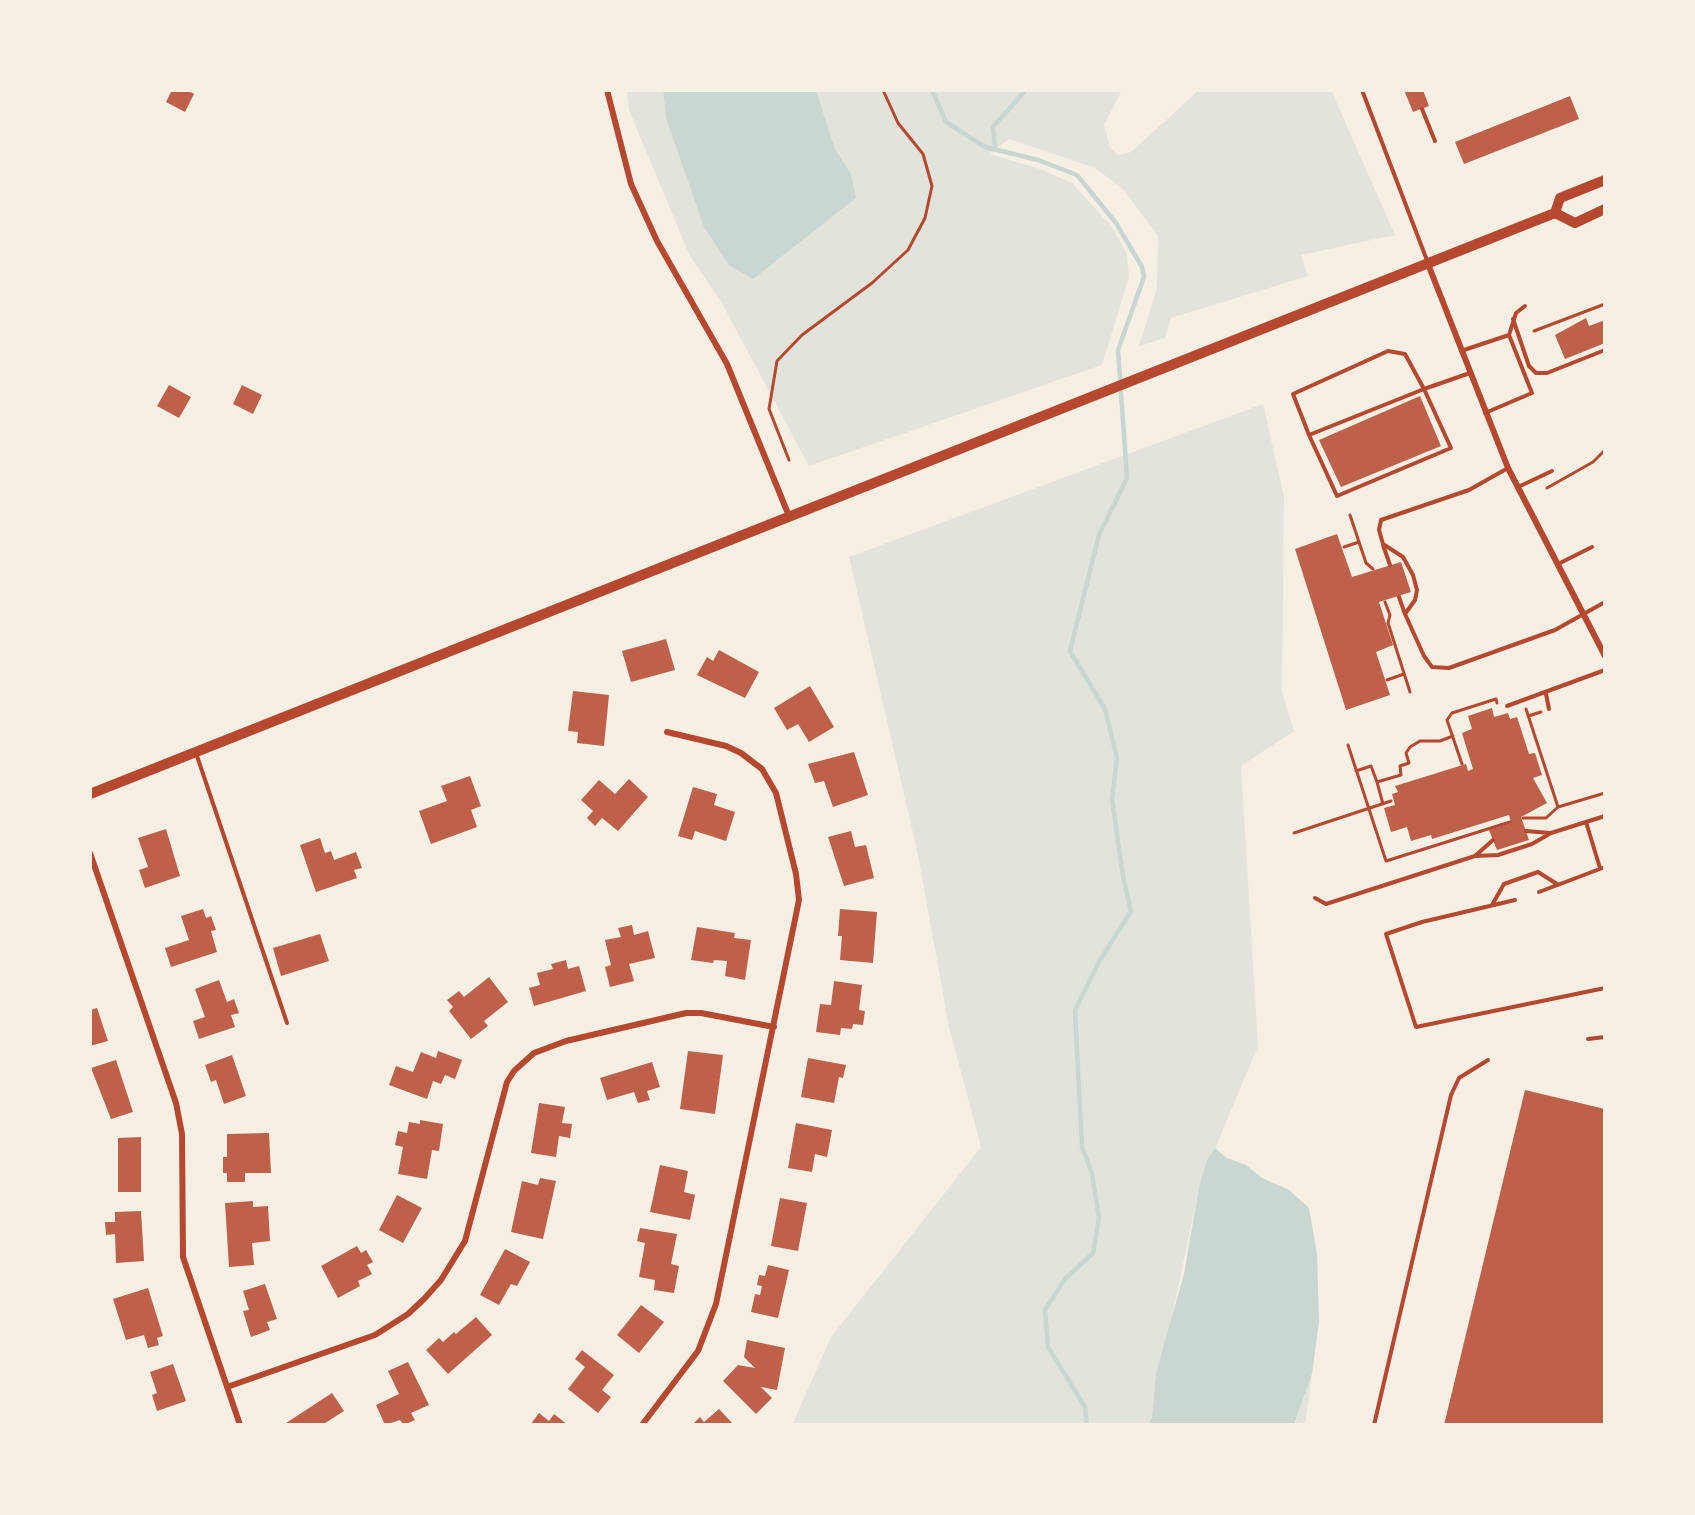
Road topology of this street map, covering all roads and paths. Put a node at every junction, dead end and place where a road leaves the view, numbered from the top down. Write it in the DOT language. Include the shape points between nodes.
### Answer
graph roads {
  1 [pos="606,90"];
  2 [pos="883,90"];
  3 [pos="1362,90"];
  4 [pos="1422,109"];
  5 [pos="1435,141"];
  6 [pos="1605,180"];
  7 [pos="1605,209"];
  8 [pos="1555,213"];
  9 [pos="1428,264"];
  10 [pos="1605,304"];
  11 [pos="1525,306"];
  12 [pos="1513,318"];
  13 [pos="1534,331"];
  14 [pos="1509,335"];
  15 [pos="1605,350"];
  16 [pos="1461,351"];
  17 [pos="1470,373"];
  18 [pos="1424,389"];
  19 [pos="1484,413"];
  20 [pos="1309,435"];
  21 [pos="1605,450"];
  22 [pos="789,460"];
  23 [pos="1508,468"];
  24 [pos="1551,471"];
  25 [pos="1518,487"];
  26 [pos="1547,488"];
  27 [pos="1350,515"];
  28 [pos="789,516"];
  29 [pos="1359,542"];
  30 [pos="1383,544"];
  31 [pos="1344,547"];
  32 [pos="1592,547"];
  33 [pos="1389,565"];
  34 [pos="1558,565"];
  35 [pos="1372,569"];
  36 [pos="1399,597"];
  37 [pos="1385,602"];
  38 [pos="1605,602"];
  39 [pos="1405,614"];
  40 [pos="1584,614"];
  41 [pos="1605,656"];
  42 [pos="1605,670"];
  43 [pos="1404,674"];
  44 [pos="1387,680"];
  45 [pos="1410,692"];
  46 [pos="1546,694"];
  47 [pos="1523,700"];
  48 [pos="1498,705"];
  49 [pos="1507,706"];
  50 [pos="1549,709"];
  51 [pos="667,732"];
  52 [pos="1453,736"];
  53 [pos="1347,745"];
  54 [pos="196,752"];
  55 [pos="1462,764"];
  56 [pos="1356,771"];
  57 [pos="1377,783"];
  58 [pos="1605,793"];
  59 [pos="90,794"];
  60 [pos="1391,801"];
  61 [pos="1383,804"];
  62 [pos="1558,807"];
  63 [pos="1368,809"];
  64 [pos="1605,816"];
  65 [pos="1523,819"];
  66 [pos="1510,822"];
  67 [pos="1586,822"];
  68 [pos="1526,831"];
  69 [pos="1294,833"];
  70 [pos="1551,833"];
  71 [pos="1493,840"];
  72 [pos="90,853"];
  73 [pos="1475,856"];
  74 [pos="1603,868"];
  75 [pos="1557,884"];
  76 [pos="1539,892"];
  77 [pos="1315,898"];
  78 [pos="1515,900"];
  79 [pos="1491,905"];
  80 [pos="1605,988"];
  81 [pos="287,1023"];
  82 [pos="774,1027"];
  83 [pos="1605,1037"];
  84 [pos="1588,1039"];
  85 [pos="1488,1060"];
  86 [pos="227,1387"];
  87 [pos="240,1425"];
  88 [pos="642,1425"];
  89 [pos="1374,1425"];
  1 -- 28 [label="street" via="631,184 673,272 727,364"];
  2 -- 22 [label="path" via="898,123 923,154 932,186 925,218 908,250 872,284 802,335 777,361 769,409"];
  3 -- 9 [label="lane"];
  4 -- 5 [label="lane"];
  6 -- 8 [label="street" via="1560,198"];
  7 -- 8 [label="street" via="1575,223"];
  8 -- 9 [label="street"];
  9 -- 16 [label="street"];
  9 -- 28 [label="street"];
  10 -- 13 [label="path"];
  11 -- 12 [label="lane"];
  12 -- 14 [label="lane"];
  12 -- 15 [label="lane" via="1528,366 1536,373 1547,373"];
  14 -- 16 [label="lane"];
  14 -- 19 [label="lane" via="1532,393"];
  16 -- 17 [label="street"];
  17 -- 18 [label="lane"];
  17 -- 19 [label="street"];
  18 -- 20 [label="lane"];
  18 -- 20 [label="lane" via="1405,354 1388,351 1293,394"];
  18 -- 20 [label="lane" via="1451,448 1337,496"];
  19 -- 23 [label="street"];
  21 -- 26 [label="path" via="1593,462"];
  23 -- 25 [label="street"];
  23 -- 30 [label="lane" via="1469,490 1381,520"];
  24 -- 25 [label="lane"];
  25 -- 34 [label="street"];
  27 -- 29 [label="path"];
  28 -- 54 [label="street"];
  29 -- 31 [label="path"];
  29 -- 35 [label="path"];
  30 -- 33 [label="lane"];
  30 -- 39 [label="lane" via="1403,557 1413,575 1415,600"];
  32 -- 34 [label="lane"];
  34 -- 40 [label="street"];
  36 -- 39 [label="lane"];
  37 -- 43 [label="path"];
  38 -- 40 [label="lane"];
  39 -- 40 [label="lane" via="1424,656 1432,667 1440,670 1520,644"];
  40 -- 41 [label="street"];
  42 -- 46 [label="lane" via="1555,687"];
  43 -- 44 [label="path"];
  43 -- 45 [label="path"];
  46 -- 47 [label="lane"];
  46 -- 50 [label="lane"];
  47 -- 49 [label="lane"];
  47 -- 62 [label="path"];
  48 -- 52 [label="path" via="1496,699 1452,713 1447,720"];
  51 -- 82 [label="street" via="741,753 762,769 776,793 799,900"];
  52 -- 55 [label="path"];
  52 -- 57 [label="path" via="1420,741 1410,747 1406,753 1409,763 1400,766 1401,775"];
  53 -- 56 [label="path"];
  54 -- 59 [label="street"];
  54 -- 81 [label="lane"];
  56 -- 57 [label="path" via="1371,766"];
  56 -- 63 [label="path"];
  57 -- 61 [label="path"];
  58 -- 62 [label="path"];
  60 -- 61 [label="path"];
  61 -- 63 [label="path"];
  62 -- 65 [label="path" via="1546,818"];
  63 -- 66 [label="path" via="1386,861"];
  63 -- 69 [label="path"];
  64 -- 67 [label="lane"];
  67 -- 70 [label="lane"];
  67 -- 74 [label="lane"];
  68 -- 70 [label="lane"];
  70 -- 73 [label="lane" via="1498,855"];
  71 -- 73 [label="lane"];
  72 -- 86 [label="street" via="176,1103 182,1134 183,1257"];
  73 -- 77 [label="lane" via="1326,904"];
  74 -- 75 [label="lane"];
  75 -- 76 [label="lane"];
  75 -- 79 [label="lane" via="1539,872 1504,884"];
  78 -- 79 [label="lane"];
  79 -- 80 [label="lane" via="1386,934 1416,1027"];
  82 -- 86 [label="street" via="686,1013 566,1041 534,1053 514,1071 504,1090 465,1241 424,1299 375,1335"];
  82 -- 88 [label="street" via="709,1325 690,1363"];
  83 -- 84 [label="lane"];
  85 -- 89 [label="lane" via="1459,1078 1451,1095"];
  86 -- 87 [label="street"];
}
